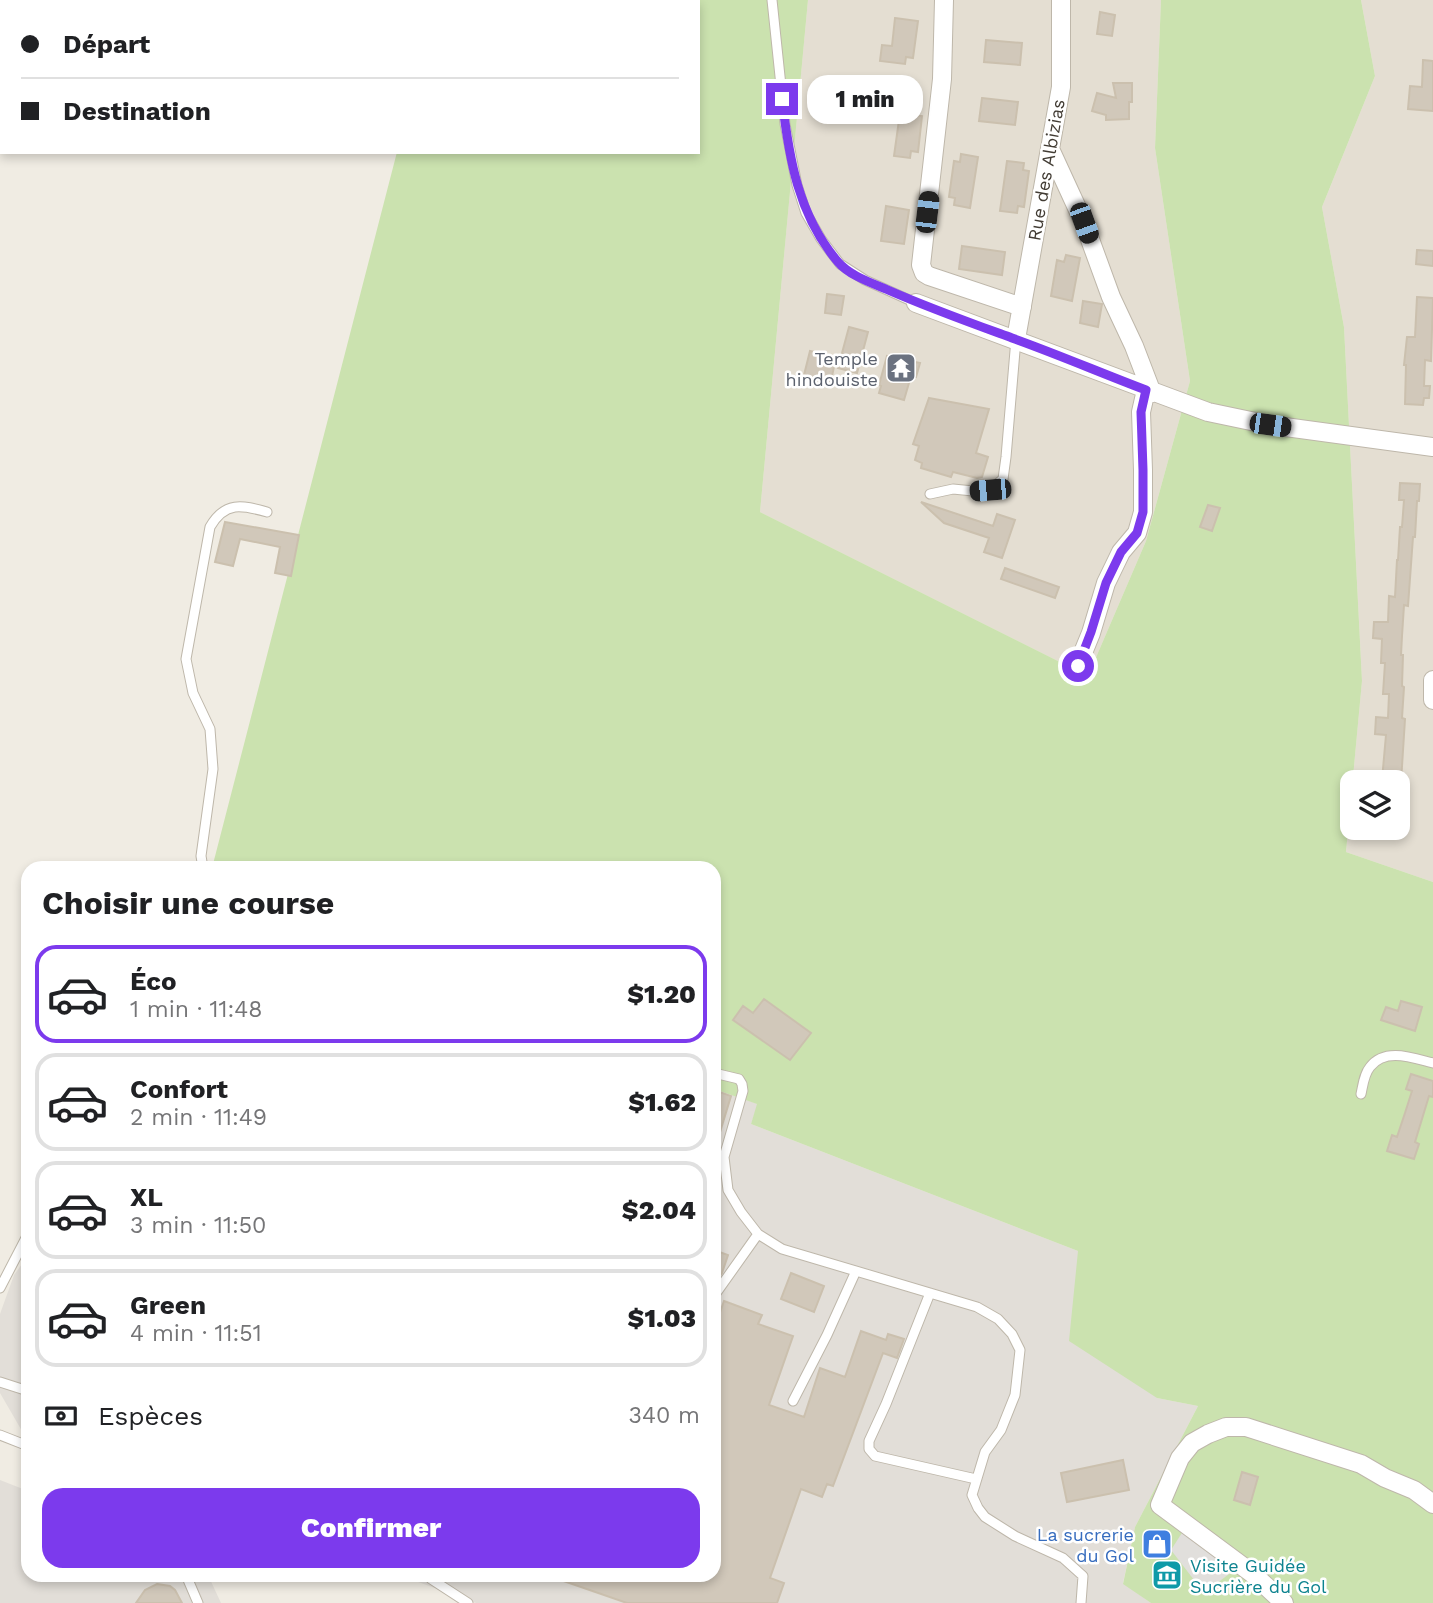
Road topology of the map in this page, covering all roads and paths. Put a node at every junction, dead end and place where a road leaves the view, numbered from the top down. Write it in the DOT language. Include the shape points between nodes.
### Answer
graph roads {
  1 [pos="772,0"];
  2 [pos="944,0"];
  3 [pos="1061,0"];
  4 [pos="1050,149"];
  5 [pos="916,303"];
  6 [pos="1022,307"];
  7 [pos="1016,339"];
  8 [pos="1149,391"];
  9 [pos="1433,447"];
  10 [pos="930,494"];
  11 [pos="267,512"];
  12 [pos="1078,666"];
  13 [pos="1433,680"];
  14 [pos="1433,700"];
  15 [pos="201,861"];
  16 [pos="1433,1063"];
  17 [pos="721,1075"];
  18 [pos="1361,1094"];
  19 [pos="758,1234"];
  20 [pos="21,1248"];
  21 [pos="856,1271"];
  22 [pos="721,1286"];
  23 [pos="0,1288"];
  24 [pos="930,1293"];
  25 [pos="0,1382"];
  26 [pos="21,1389"];
  27 [pos="793,1401"];
  28 [pos="0,1434"];
  29 [pos="21,1443"];
  30 [pos="976,1479"];
  31 [pos="1433,1504"];
  32 [pos="189,1582"];
  33 [pos="436,1582"];
  34 [pos="1084,1601"];
  35 [pos="198,1603"];
  36 [pos="468,1603"];
  37 [pos="1284,1603"];
  1 -- 5 [label="lane" via="785,124 806,213 840,264"];
  2 -- 6 [label="street" via="942,79 921,265 929,276"];
  3 -- 4 [label="street, Rue des Albizias" via="1061,87"];
  4 -- 6 [label="street, Rue des Albizias"];
  4 -- 8 [label="street"];
  5 -- 7 [label="street"];
  6 -- 7 [label="street, Rue des Albizias"];
  7 -- 8 [label="street"];
  7 -- 10 [label="lane" via="1003,479 990,490"];
  8 -- 9 [label="street" via="1208,412 1270,425"];
  8 -- 12 [label="street" via="1141,412 1143,512 1137,533 1121,552 1106,583"];
  11 -- 15 [label="lane" via="245,506 227,508 216,516 195,604 186,659 193,693 210,729 213,769"];
  13 -- 14 [label="street"];
  16 -- 18 [label="lane" via="1402,1055 1378,1060 1369,1068"];
  17 -- 19 [label="lane" via="739,1079 743,1091 724,1157 728,1190"];
  19 -- 21 [label="lane" via="782,1250"];
  19 -- 22 [label="lane"];
  20 -- 23 [label="lane"];
  21 -- 24 [label="lane"];
  21 -- 27 [label="lane"];
  24 -- 30 [label="lane" via="977,1307 998,1319 1020,1350 1016,1395 1001,1430 985,1451"];
  24 -- 30 [label="lane" via="869,1449 875,1456"];
  25 -- 26 [label="lane"];
  28 -- 29 [label="lane"];
  30 -- 34 [label="lane" via="972,1495 985,1517 1063,1558 1083,1576"];
  31 -- 37 [label="street" via="1360,1464 1247,1427 1226,1427 1192,1443 1180,1458 1160,1505 1254,1574"];
  32 -- 35 [label="lane"];
  33 -- 36 [label="lane"];
}
